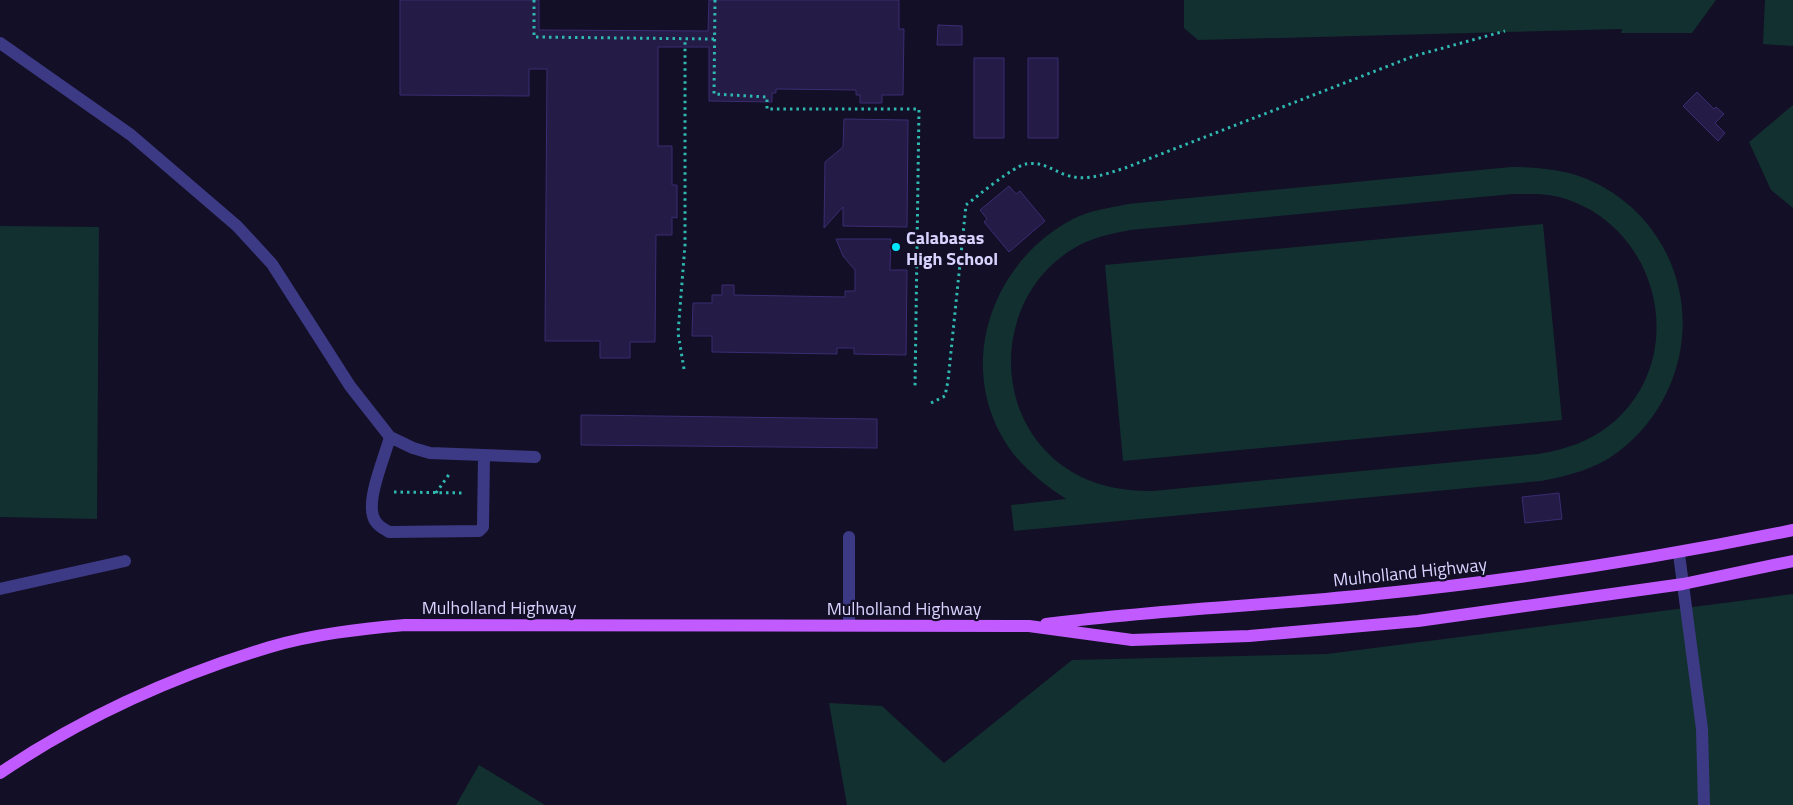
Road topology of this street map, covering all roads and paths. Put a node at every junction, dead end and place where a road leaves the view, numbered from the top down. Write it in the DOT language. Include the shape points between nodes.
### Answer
graph roads {
  1 [pos="534,0"];
  2 [pos="715,0"];
  3 [pos="1505,31"];
  4 [pos="685,39"];
  5 [pos="714,39"];
  6 [pos="0,43"];
  7 [pos="684,369"];
  8 [pos="915,387"];
  9 [pos="932,403"];
  10 [pos="390,436"];
  11 [pos="484,456"];
  12 [pos="535,457"];
  13 [pos="375,492"];
  14 [pos="466,493"];
  15 [pos="1793,530"];
  16 [pos="849,537"];
  17 [pos="1679,554"];
  18 [pos="125,561"];
  19 [pos="1793,561"];
  20 [pos="1683,584"];
  21 [pos="0,589"];
  22 [pos="849,625"];
  23 [pos="1029,626"];
  24 [pos="0,773"];
  25 [pos="1704,805"];
  1 -- 4 [label="path" via="534,37"];
  2 -- 5 [label="path"];
  3 -- 9 [label="path" via="1414,56 1091,179 1066,175 1046,165 1026,164 993,184 966,205 948,381 945,396"];
  4 -- 5 [label="path"];
  4 -- 7 [label="path" via="685,245 678,333"];
  5 -- 8 [label="path" via="714,94 767,98 767,109 918,109"];
  6 -- 10 [label="lane" via="131,135 237,226 272,264 350,386"];
  10 -- 11 [label="lane" via="413,448 430,452"];
  10 -- 13 [label="lane"];
  11 -- 12 [label="lane"];
  11 -- 13 [label="lane" via="483,527 479,531 389,532 373,518 371,504"];
  13 -- 14 [label="path"];
  15 -- 17 [label="main road, Mulholland Highway"];
  16 -- 22 [label="lane"];
  17 -- 20 [label="lane"];
  17 -- 23 [label="main road, Mulholland Highway" via="1368,595 1202,610 1127,613"];
  18 -- 21 [label="lane"];
  19 -- 20 [label="main road, Mulholland Highway"];
  20 -- 23 [label="main road, Mulholland Highway" via="1418,621 1249,636 1132,640"];
  20 -- 25 [label="lane" via="1702,729"];
  22 -- 23 [label="main road, Mulholland Highway"];
  22 -- 24 [label="main road, Mulholland Highway" via="405,625 347,630 272,646 162,685 97,715"];
}
